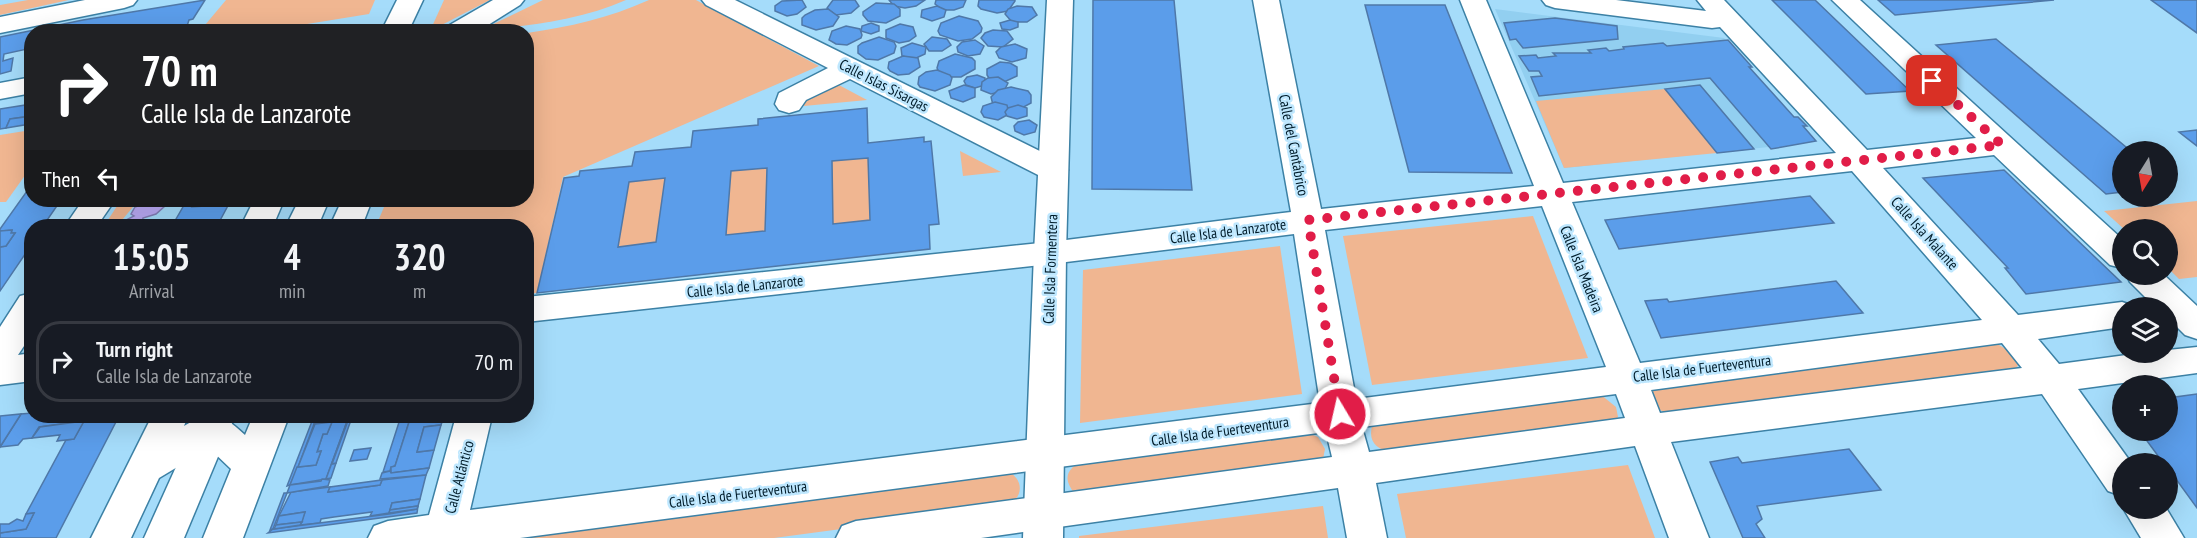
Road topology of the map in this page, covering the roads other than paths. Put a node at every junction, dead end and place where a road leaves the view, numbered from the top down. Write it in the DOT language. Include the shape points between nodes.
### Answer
graph roads {
  1 [pos="124,0"];
  2 [pos="410,0"];
  3 [pos="511,0"];
  4 [pos="716,0"];
  5 [pos="735,0"];
  6 [pos="1060,0"];
  7 [pos="1266,0"];
  8 [pos="1473,0"];
  9 [pos="1556,0"];
  10 [pos="1845,0"];
  11 [pos="1719,9"];
  12 [pos="398,24"];
  13 [pos="470,24"];
  14 [pos="0,25"];
  15 [pos="850,68"];
  16 [pos="24,86"];
  17 [pos="0,91"];
  18 [pos="789,104"];
  19 [pos="2002,145"];
  20 [pos="1044,160"];
  21 [pos="1861,162"];
  22 [pos="1552,196"];
  23 [pos="1308,220"];
  24 [pos="2112,248"];
  25 [pos="1050,253"];
  26 [pos="2154,285"];
  27 [pos="534,309"];
  28 [pos="2185,312"];
  29 [pos="2112,316"];
  30 [pos="24,318"];
  31 [pos="2010,329"];
  32 [pos="0,355"];
  33 [pos="2197,360"];
  34 [pos="24,368"];
  35 [pos="0,371"];
  36 [pos="1628,378"];
  37 [pos="2052,380"];
  38 [pos="1340,414"];
  39 [pos="167,423"];
  40 [pos="212,423"];
  41 [pos="214,423"];
  42 [pos="215,423"];
  43 [pos="268,423"];
  44 [pos="472,423"];
  45 [pos="1646,430"];
  46 [pos="1045,454"];
  47 [pos="252,465"];
  48 [pos="2112,466"];
  49 [pos="146,467"];
  50 [pos="1354,470"];
  51 [pos="2151,519"];
  52 [pos="1043,526"];
  53 [pos="444,534"];
  54 [pos="111,538"];
  55 [pos="164,538"];
  56 [pos="223,538"];
  57 [pos="388,538"];
  58 [pos="856,538"];
  59 [pos="1367,538"];
  60 [pos="1689,538"];
  61 [pos="2164,538"];
  1 -- 14 [label="street"];
  2 -- 12 [label="street"];
  3 -- 13 [label="street"];
  4 -- 15 [label="street, Calle Islas Sisargas"];
  5 -- 20 [label="street, Calle Islas Sisargas"];
  6 -- 20 [label="street, Calle Isla Formentera"];
  7 -- 23 [label="street, Calle del Cantábrico"];
  8 -- 22 [label="street, Calle Isla Madeira"];
  9 -- 11 [label="street" via="1712,20"];
  10 -- 19 [label="street"];
  11 -- 21 [label="street, Calle Isla Malante"];
  15 -- 18 [label="street" via="796,94"];
  15 -- 20 [label="street, Calle Islas Sisargas"];
  16 -- 17 [label="street"];
  19 -- 21 [label="street, Calle Isla de Lanzarote"];
  19 -- 24 [label="street"];
  20 -- 25 [label="street, Calle Isla Formentera"];
  21 -- 22 [label="street, Calle Isla de Lanzarote"];
  21 -- 31 [label="street, Calle Isla Malante"];
  22 -- 23 [label="street, Calle Isla de Lanzarote"];
  22 -- 36 [label="street, Calle Isla Madeira"];
  23 -- 25 [label="street, Calle Isla de Lanzarote"];
  23 -- 38 [label="street, Calle del Cantábrico"];
  25 -- 27 [label="street, Calle Isla de Lanzarote"];
  25 -- 46 [label="street, Calle Isla Formentera"];
  26 -- 28 [label="street"];
  29 -- 31 [label="street, Calle Isla de Fuerteventura"];
  30 -- 32 [label="street"];
  31 -- 36 [label="street, Calle Isla de Fuerteventura"];
  31 -- 37 [label="street, Calle Isla Malante"];
  33 -- 37 [label="street"];
  34 -- 35 [label="street"];
  36 -- 38 [label="street, Calle Isla de Fuerteventura"];
  36 -- 45 [label="street, Calle Isla Madeira"];
  37 -- 45 [label="street"];
  37 -- 48 [label="street, Calle Isla Malante"];
  38 -- 46 [label="street, Calle Isla de Fuerteventura"];
  38 -- 50 [label="street, Calle del Cantábrico"];
  39 -- 49 [label="street"];
  40 -- 49 [label="street"];
  41 -- 55 [label="street"];
  42 -- 47 [label="street"];
  43 -- 47 [label="street"];
  44 -- 53 [label="street, Calle Atlántico"];
  45 -- 50 [label="street"];
  45 -- 60 [label="street, Calle Isla Madeira"];
  46 -- 52 [label="street, Calle Isla Formentera"];
  46 -- 53 [label="street, Calle Isla de Fuerteventura"];
  47 -- 56 [label="street"];
  49 -- 54 [label="street"];
  50 -- 52 [label="street"];
  50 -- 59 [label="street, Calle del Cantábrico"];
  51 -- 61 [label="street"];
  52 -- 58 [label="street"];
  53 -- 57 [label="street, Calle Isla de Fuerteventura"];
}
